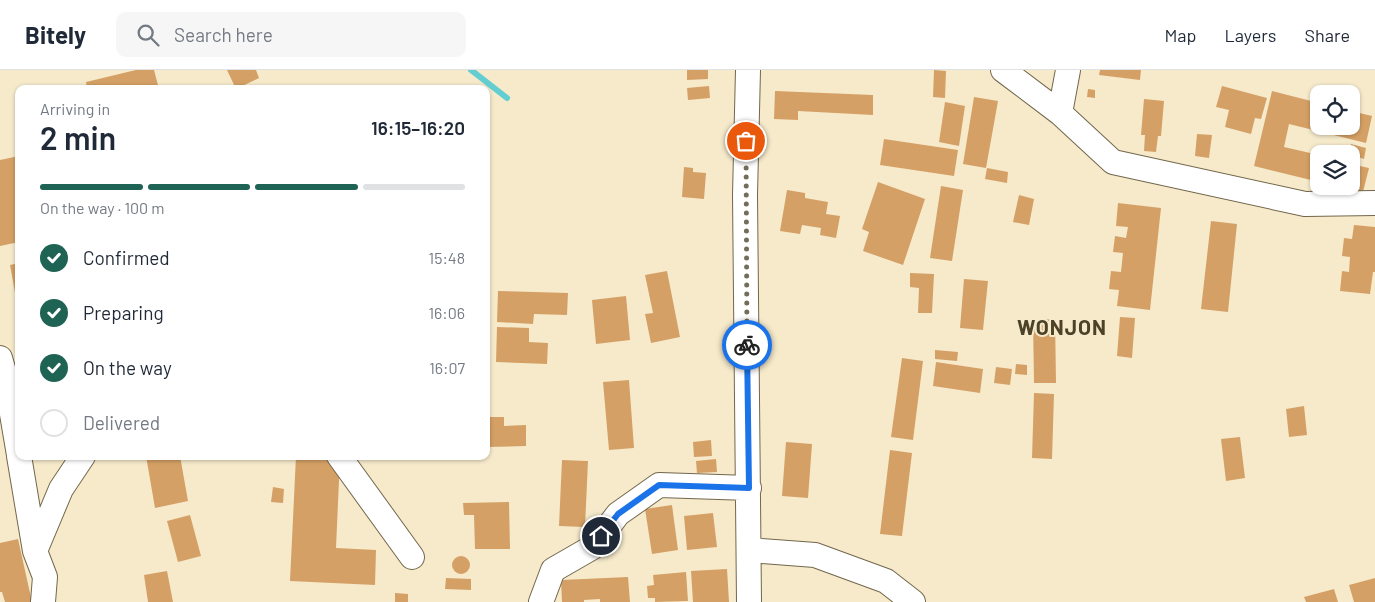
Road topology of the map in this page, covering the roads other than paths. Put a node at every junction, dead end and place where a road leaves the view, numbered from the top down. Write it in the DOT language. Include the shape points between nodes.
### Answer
graph roads {
  1 [pos="748,70"];
  2 [pos="1003,70"];
  3 [pos="1068,70"];
  4 [pos="1060,113"];
  5 [pos="1375,203"];
  6 [pos="8,373"];
  7 [pos="15,426"];
  8 [pos="20,460"];
  9 [pos="80,460"];
  10 [pos="342,460"];
  11 [pos="749,488"];
  12 [pos="750,550"];
  13 [pos="35,551"];
  14 [pos="412,557"];
  15 [pos="43,602"];
  16 [pos="541,602"];
  17 [pos="749,602"];
  18 [pos="913,602"];
  1 -- 11 [label="street" via="745,195"];
  2 -- 4 [label="street"];
  3 -- 4 [label="street"];
  4 -- 5 [label="street" via="1113,162 1305,204"];
  6 -- 7 [label="street"];
  8 -- 13 [label="street"];
  9 -- 13 [label="street" via="62,489"];
  10 -- 14 [label="street"];
  11 -- 12 [label="street"];
  11 -- 16 [label="street" via="659,485 618,514 593,547 553,570"];
  12 -- 17 [label="street"];
  12 -- 18 [label="street" via="816,555 886,581"];
  13 -- 15 [label="street" via="45,576"];
}
